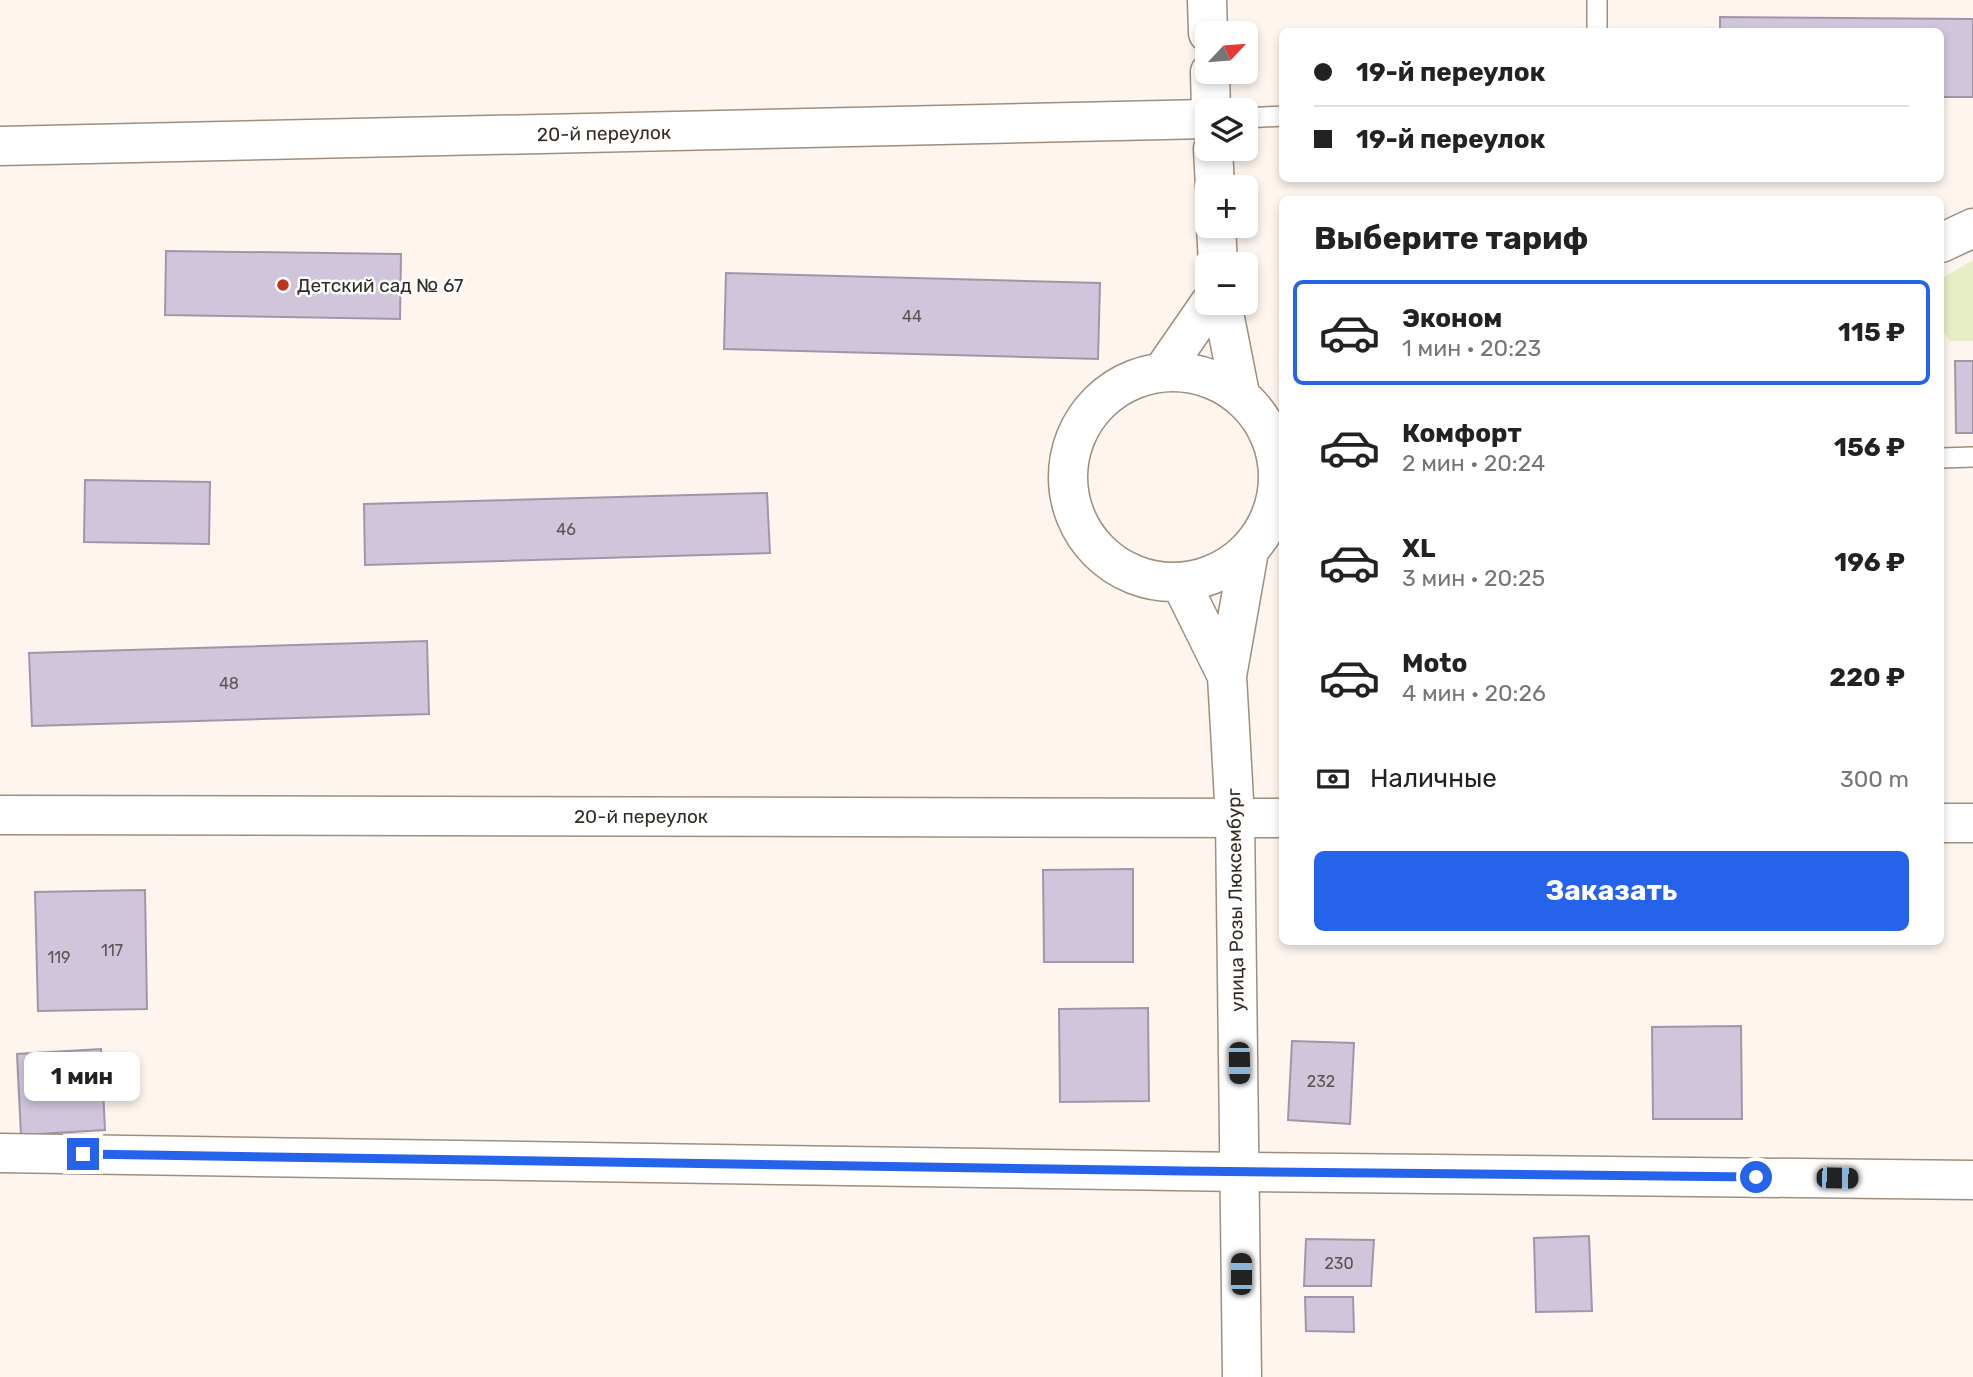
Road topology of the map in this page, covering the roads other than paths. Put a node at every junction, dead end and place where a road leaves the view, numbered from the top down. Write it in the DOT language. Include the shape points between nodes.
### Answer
graph roads {
  1 [pos="1207,0"];
  2 [pos="1597,0"];
  3 [pos="1208,21"];
  4 [pos="1597,28"];
  5 [pos="1279,116"];
  6 [pos="1258,117"];
  7 [pos="1195,119"];
  8 [pos="0,146"];
  9 [pos="1973,228"];
  10 [pos="1944,242"];
  11 [pos="1202,315"];
  12 [pos="1224,315"];
  13 [pos="1163,372"];
  14 [pos="1240,394"];
  15 [pos="1276,432"];
  16 [pos="1973,457"];
  17 [pos="1944,458"];
  18 [pos="1279,460"];
  19 [pos="1279,485"];
  20 [pos="1249,551"];
  21 [pos="1181,583"];
  22 [pos="1227,676"];
  23 [pos="0,815"];
  24 [pos="1235,818"];
  25 [pos="1279,818"];
  26 [pos="1944,823"];
  27 [pos="1973,823"];
  28 [pos="0,1153"];
  29 [pos="1240,1172"];
  30 [pos="1973,1180"];
  31 [pos="1242,1377"];
  1 -- 3 [label="street"];
  2 -- 4 [label="lane"];
  5 -- 6 [label="lane"];
  7 -- 8 [label="street, 20-й переулок"];
  9 -- 10 [label="street"];
  11 -- 13 [label="street"];
  12 -- 14 [label="street, улица Розы Люксембург"];
  13 -- 14 [label="street, улица Розы Люксембург" via="1203,375"];
  13 -- 21 [label="street, улица Розы Люксембург" via="1137,377 1089,413 1075,439 1069,467 1074,511 1090,542 1114,564 1137,576"];
  14 -- 15 [label="street, улица Розы Люксембург"];
  15 -- 18 [label="street, улица Розы Люксембург"];
  16 -- 17 [label="lane"];
  19 -- 20 [label="street, улица Розы Люксембург" via="1267,528"];
  20 -- 21 [label="street, улица Розы Люксембург" via="1228,568"];
  20 -- 22 [label="street, улица Розы Люксембург"];
  21 -- 22 [label="street, улица Розы Люксембург"];
  22 -- 24 [label="street, улица Розы Люксембург"];
  23 -- 24 [label="street, 20-й переулок"];
  24 -- 25 [label="street, 20-й переулок"];
  24 -- 29 [label="street, улица Розы Люксембург"];
  26 -- 27 [label="street"];
  28 -- 29 [label="street"];
  29 -- 30 [label="street"];
  29 -- 31 [label="street, улица Розы Люксембург"];
}
